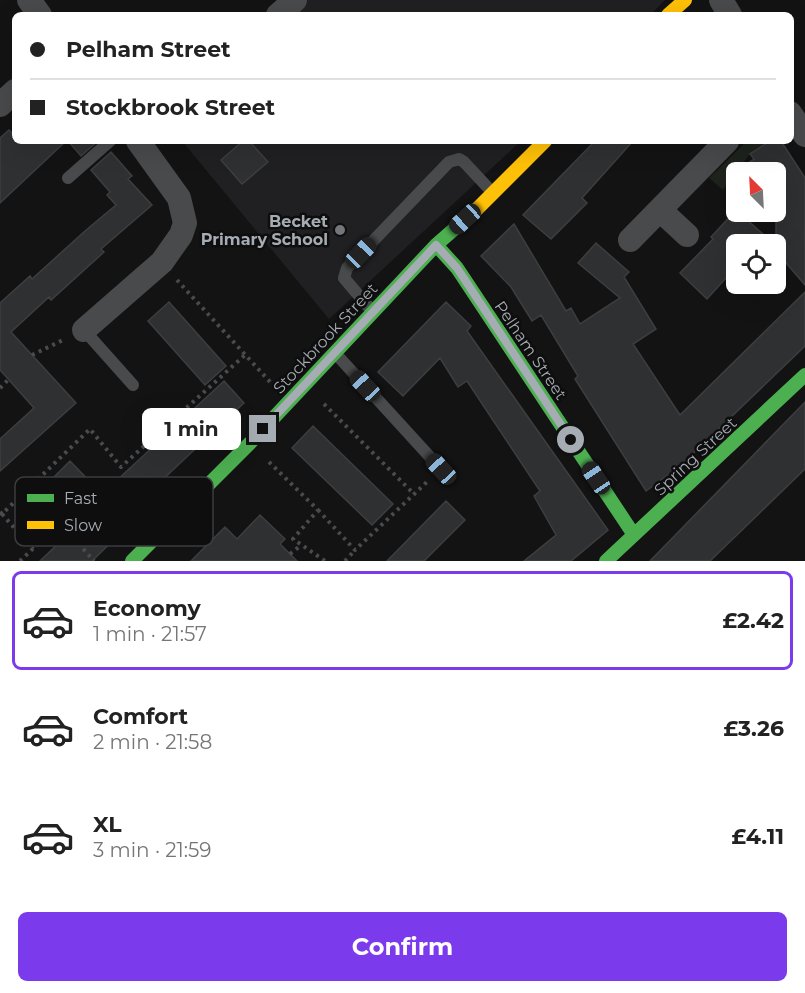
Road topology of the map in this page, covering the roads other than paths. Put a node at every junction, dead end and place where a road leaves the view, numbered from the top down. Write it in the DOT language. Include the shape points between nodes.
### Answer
graph roads {
  1 [pos="295,0"];
  2 [pos="685,0"];
  3 [pos="281,12"];
  4 [pos="671,12"];
  5 [pos="12,94"];
  6 [pos="0,105"];
  7 [pos="107,144"];
  8 [pos="140,144"];
  9 [pos="541,144"];
  10 [pos="724,144"];
  11 [pos="68,178"];
  12 [pos="493,194"];
  13 [pos="660,210"];
  14 [pos="687,235"];
  15 [pos="630,240"];
  16 [pos="436,245"];
  17 [pos="373,312"];
  18 [pos="84,330"];
  19 [pos="335,353"];
  20 [pos="805,375"];
  21 [pos="133,385"];
  22 [pos="441,469"];
  23 [pos="213,480"];
  24 [pos="634,535"];
  25 [pos="147,546"];
  26 [pos="132,561"];
  27 [pos="606,561"];
  1 -- 3 [label="street"];
  2 -- 4 [label="street"];
  5 -- 6 [label="street"];
  7 -- 11 [label="lane"];
  8 -- 18 [label="street" via="179,198 185,223 162,262"];
  9 -- 12 [label="street, Stockbrook Street"];
  10 -- 13 [label="street"];
  12 -- 16 [label="street, Stockbrook Street"];
  12 -- 17 [label="lane" via="464,162 449,162 347,268 344,278"];
  13 -- 14 [label="street"];
  13 -- 15 [label="street"];
  16 -- 17 [label="street, Stockbrook Street"];
  16 -- 24 [label="street, Pelham Street" via="457,268"];
  17 -- 19 [label="street, Stockbrook Street"];
  18 -- 21 [label="lane"];
  19 -- 22 [label="lane"];
  19 -- 23 [label="street, Stockbrook Street"];
  20 -- 24 [label="street, Spring Street"];
  24 -- 27 [label="street, Spring Street"];
  25 -- 26 [label="street, Stockbrook Street"];
}
